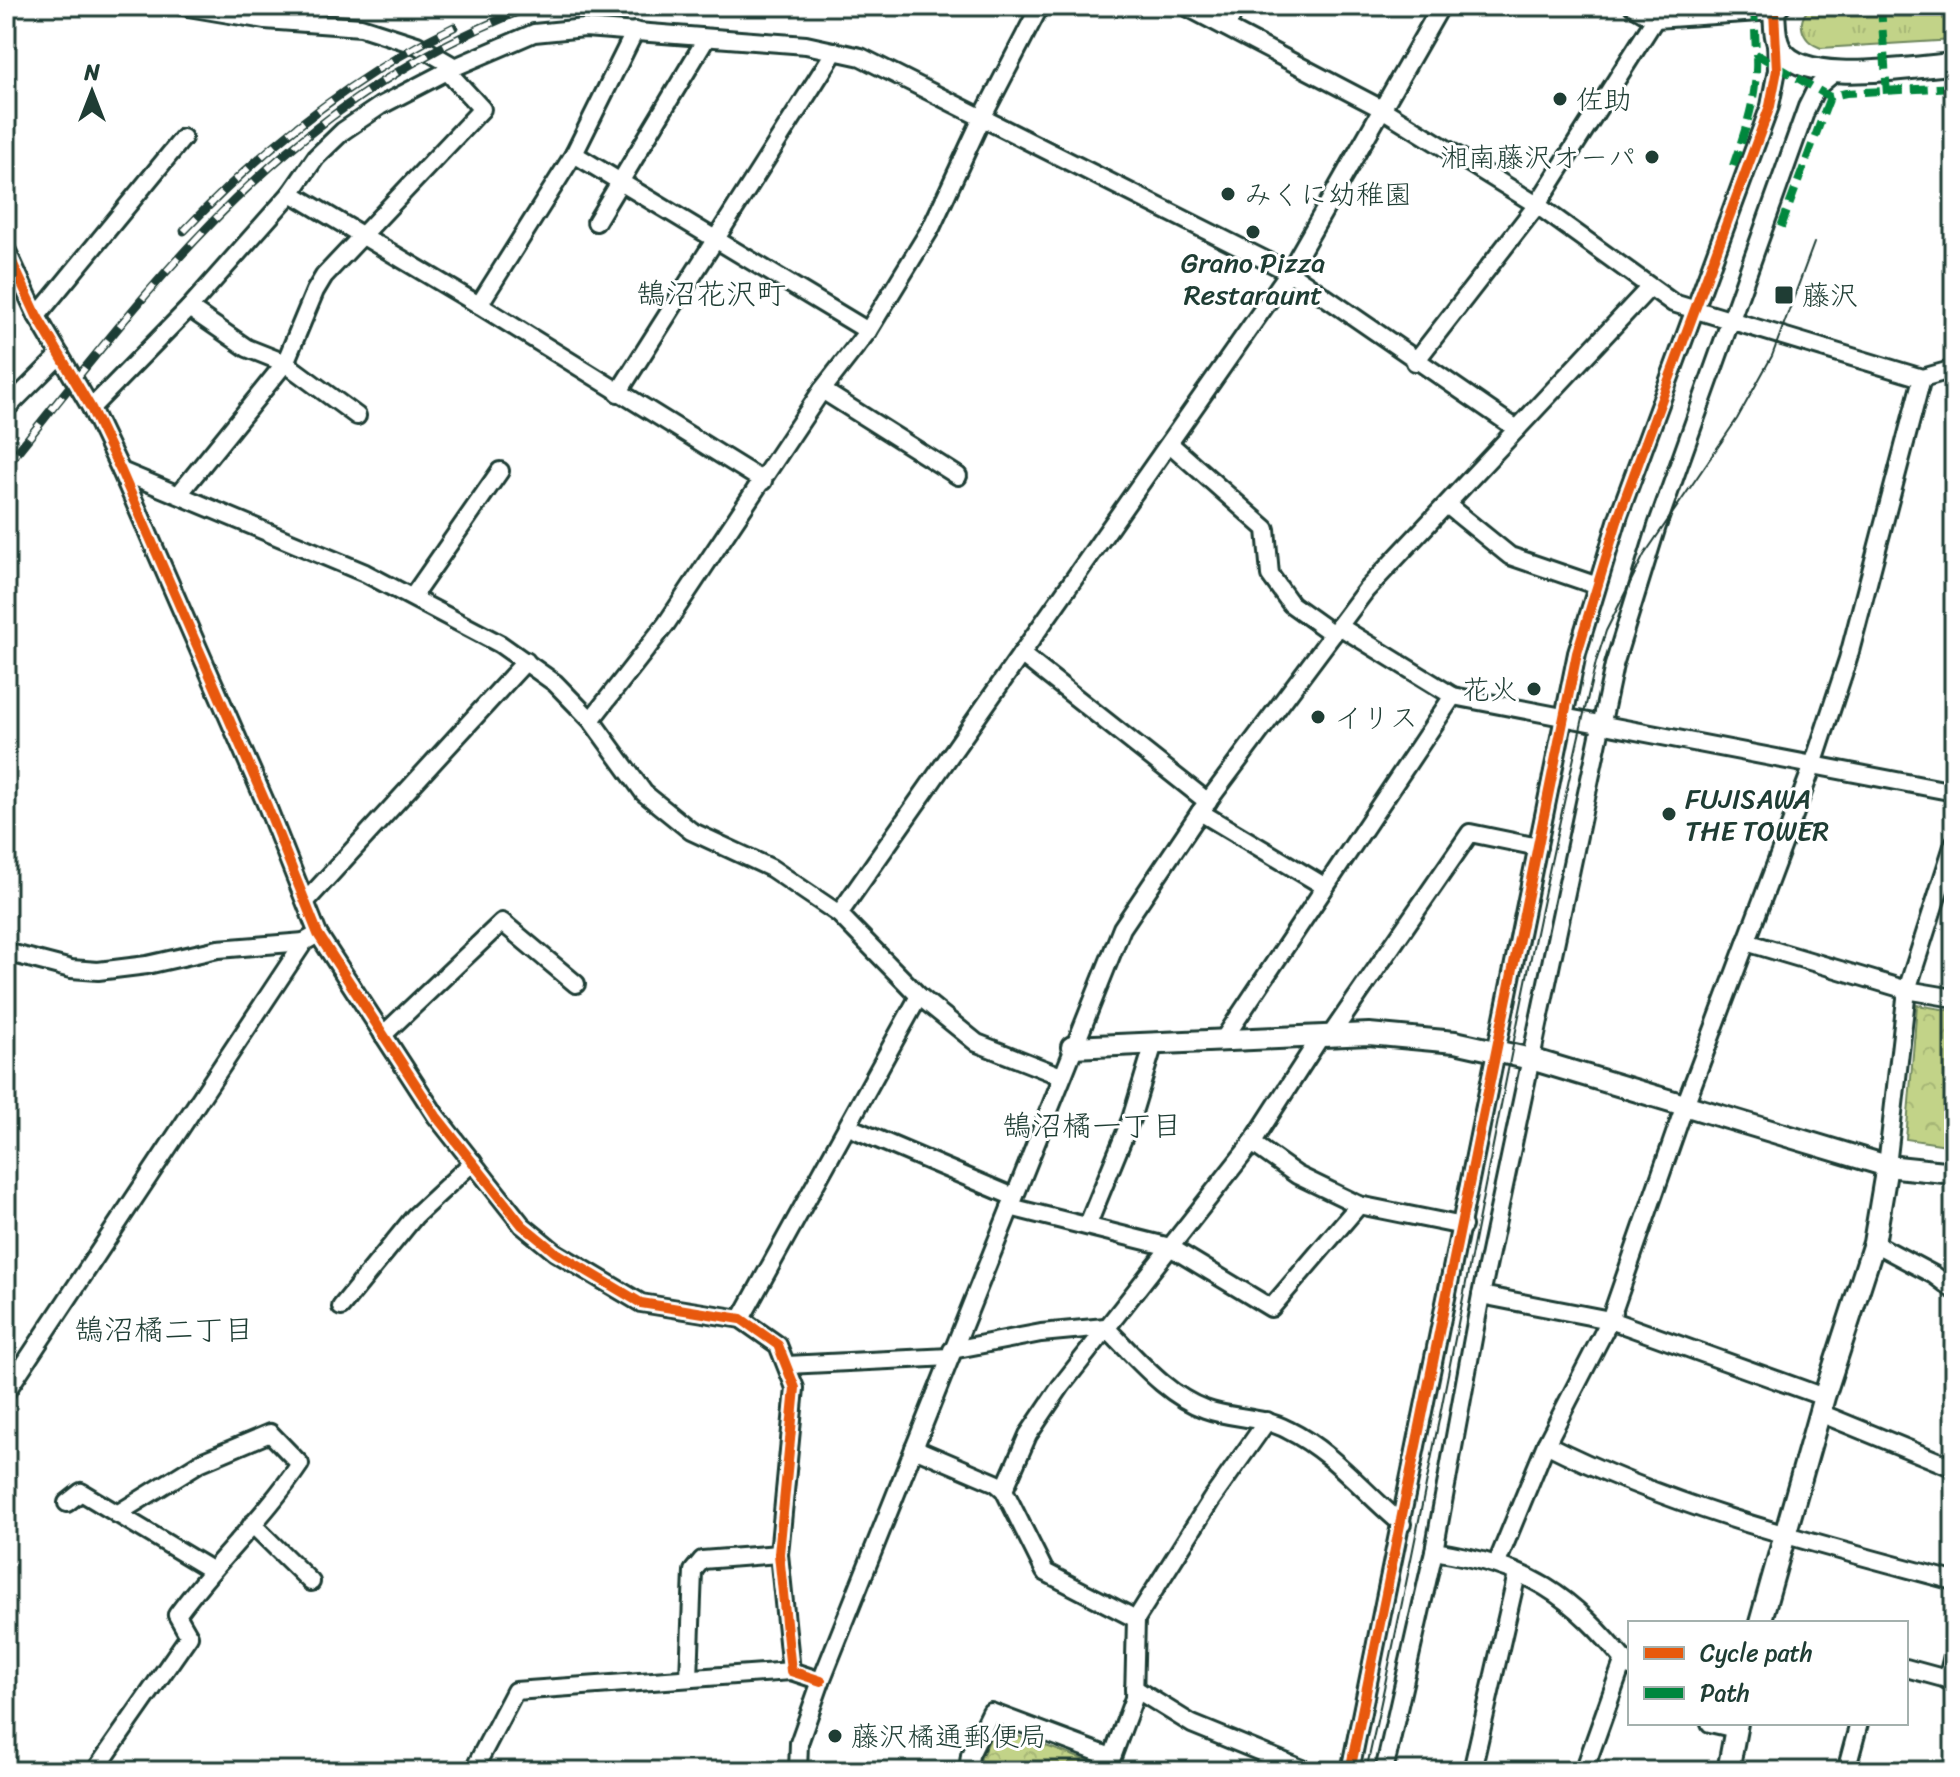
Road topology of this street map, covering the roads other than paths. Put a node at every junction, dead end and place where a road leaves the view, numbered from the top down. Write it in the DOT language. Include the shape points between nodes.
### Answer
graph roads {
  1 [pos="182,6"];
  2 [pos="1040,6"];
  3 [pos="1185,6"];
  4 [pos="1237,6"];
  5 [pos="1441,6"];
  6 [pos="1633,6"];
  7 [pos="1776,8"];
  8 [pos="1655,19"];
  9 [pos="1226,27"];
  10 [pos="635,31"];
  11 [pos="1776,36"];
  12 [pos="706,39"];
  13 [pos="835,51"];
  14 [pos="1954,64"];
  15 [pos="451,69"];
  16 [pos="1835,72"];
  17 [pos="1382,109"];
  18 [pos="982,118"];
  19 [pos="183,138"];
  20 [pos="574,154"];
  21 [pos="619,181"];
  22 [pos="291,193"];
  23 [pos="1537,205"];
  24 [pos="596,222"];
  25 [pos="363,235"];
  26 [pos="715,240"];
  27 [pos="6,249"];
  28 [pos="1289,272"];
  29 [pos="1650,287"];
  30 [pos="479,305"];
  31 [pos="189,308"];
  32 [pos="1694,312"];
  33 [pos="37,316"];
  34 [pos="1730,322"];
  35 [pos="868,331"];
  36 [pos="60,355"];
  37 [pos="1415,362"];
  38 [pos="285,363"];
  39 [pos="1954,369"];
  40 [pos="1922,378"];
  41 [pos="822,390"];
  42 [pos="618,393"];
  43 [pos="87,401"];
  44 [pos="6,404"];
  45 [pos="357,416"];
  46 [pos="1517,429"];
  47 [pos="1170,444"];
  48 [pos="121,471"];
  49 [pos="500,471"];
  50 [pos="958,476"];
  51 [pos="763,481"];
  52 [pos="179,494"];
  53 [pos="1447,505"];
  54 [pos="1595,585"];
  55 [pos="413,596"];
  56 [pos="1336,630"];
  57 [pos="1021,654"];
  58 [pos="526,661"];
  59 [pos="1453,696"];
  60 [pos="1564,717"];
  61 [pos="591,720"];
  62 [pos="1601,724"];
  63 [pos="1813,765"];
  64 [pos="1954,792"];
  65 [pos="1204,807"];
  66 [pos="1954,843"];
  67 [pos="1538,847"];
  68 [pos="1324,886"];
  69 [pos="307,900"];
  70 [pos="839,914"];
  71 [pos="311,938"];
  72 [pos="1746,942"];
  73 [pos="6,952"];
  74 [pos="576,984"];
  75 [pos="1907,990"];
  76 [pos="919,996"];
  77 [pos="1954,998"];
  78 [pos="383,1035"];
  79 [pos="1325,1036"];
  80 [pos="1223,1040"];
  81 [pos="1154,1043"];
  82 [pos="1072,1047"];
  83 [pos="1498,1052"];
  84 [pos="1531,1059"];
  85 [pos="1061,1076"];
  86 [pos="1685,1105"];
  87 [pos="849,1127"];
  88 [pos="1252,1143"];
  89 [pos="473,1162"];
  90 [pos="1887,1166"];
  91 [pos="1954,1173"];
  92 [pos="1012,1202"];
  93 [pos="1359,1205"];
  94 [pos="1088,1224"];
  95 [pos="1463,1226"];
  96 [pos="1874,1243"];
  97 [pos="1170,1247"];
  98 [pos="1954,1290"];
  99 [pos="1481,1295"];
  100 [pos="341,1307"];
  101 [pos="741,1319"];
  102 [pos="1610,1320"];
  103 [pos="1105,1327"];
  104 [pos="951,1353"];
  105 [pos="787,1365"];
  106 [pos="6,1392"];
  107 [pos="1822,1405"];
  108 [pos="1267,1421"];
  109 [pos="1546,1444"];
  110 [pos="914,1448"];
  111 [pos="1954,1468"];
  112 [pos="1004,1490"];
  113 [pos="67,1503"];
  114 [pos="117,1514"];
  115 [pos="252,1524"];
  116 [pos="1402,1524"];
  117 [pos="1785,1535"];
  118 [pos="1434,1551"];
  119 [pos="779,1554"];
  120 [pos="1497,1563"];
  121 [pos="211,1570"];
  122 [pos="1517,1574"];
  123 [pos="1954,1581"];
  124 [pos="311,1582"];
  125 [pos="1136,1619"];
  126 [pos="1761,1621"];
  127 [pos="1954,1652"];
  128 [pos="1627,1663"];
  129 [pos="1908,1669"];
  130 [pos="791,1671"];
  131 [pos="689,1678"];
  132 [pos="1950,1680"];
  133 [pos="821,1681"];
  134 [pos="1134,1688"];
  135 [pos="1858,1725"];
  136 [pos="1736,1726"];
  137 [pos="1109,1764"];
  138 [pos="95,1771"];
  139 [pos="473,1771"];
  140 [pos="798,1771"];
  141 [pos="968,1771"];
  142 [pos="1307,1771"];
  143 [pos="1350,1771"];
  144 [pos="1384,1771"];
  145 [pos="1472,1771"];
  146 [pos="1584,1771"];
  147 [pos="1728,1771"];
  148 [pos="1846,1771"];
  1 -- 15 [label="street" via="375,30 417,45"];
  2 -- 18 [label="street"];
  3 -- 9 [label="street"];
  4 -- 9 [label="street"];
  5 -- 17 [label="street"];
  6 -- 8 [label="street"];
  7 -- 8 [label="street"];
  7 -- 11 [label="street"];
  8 -- 23 [label="street"];
  9 -- 17 [label="street"];
  10 -- 12 [label="street"];
  10 -- 15 [label="street" via="534,33"];
  10 -- 20 [label="street"];
  11 -- 16 [label="street" via="1780,48 1798,64"];
  11 -- 32 [label="street" via="1774,93"];
  12 -- 13 [label="street"];
  12 -- 21 [label="street"];
  13 -- 18 [label="street" via="861,57"];
  13 -- 26 [label="street"];
  14 -- 16 [label="street"];
  15 -- 22 [label="street" via="343,131"];
  15 -- 25 [label="street" via="482,109"];
  16 -- 34 [label="street" via="1817,87 1807,107"];
  17 -- 23 [label="street"];
  17 -- 28 [label="street"];
  18 -- 28 [label="street"];
  18 -- 35 [label="street" via="931,228"];
  19 -- 33 [label="street"];
  20 -- 21 [label="street"];
  20 -- 30 [label="street"];
  21 -- 24 [label="street"];
  21 -- 26 [label="street"];
  22 -- 25 [label="street"];
  22 -- 31 [label="street"];
  23 -- 29 [label="street"];
  23 -- 37 [label="street"];
  25 -- 30 [label="street"];
  25 -- 38 [label="street" via="315,291"];
  26 -- 35 [label="street"];
  26 -- 42 [label="street"];
  27 -- 33 [label="street"];
  28 -- 37 [label="street"];
  28 -- 47 [label="street"];
  29 -- 32 [label="street"];
  29 -- 46 [label="street"];
  30 -- 42 [label="street"];
  31 -- 38 [label="street" via="247,348"];
  31 -- 43 [label="street"];
  32 -- 34 [label="street"];
  32 -- 54 [label="street"];
  33 -- 36 [label="street"];
  34 -- 40 [label="street"];
  34 -- 62 [label="street" via="1634,596"];
  35 -- 41 [label="street"];
  36 -- 43 [label="street"];
  36 -- 44 [label="street"];
  37 -- 46 [label="street"];
  38 -- 45 [label="street"];
  38 -- 52 [label="street"];
  39 -- 40 [label="street"];
  40 -- 63 [label="street" via="1848,659"];
  41 -- 50 [label="street"];
  41 -- 51 [label="street"];
  42 -- 51 [label="street"];
  43 -- 48 [label="street"];
  46 -- 53 [label="street"];
  47 -- 56 [label="street" via="1266,529 1270,575 1291,604"];
  47 -- 57 [label="street"];
  48 -- 52 [label="street"];
  48 -- 69 [label="street"];
  49 -- 55 [label="street"];
  51 -- 61 [label="street" via="666,624"];
  52 -- 55 [label="street"];
  53 -- 54 [label="street" via="1510,556"];
  53 -- 56 [label="street" via="1366,590"];
  54 -- 60 [label="street"];
  55 -- 58 [label="street"];
  56 -- 59 [label="street"];
  56 -- 65 [label="street"];
  57 -- 65 [label="street"];
  57 -- 70 [label="street"];
  58 -- 61 [label="street"];
  58 -- 69 [label="street"];
  59 -- 60 [label="street"];
  59 -- 68 [label="street"];
  60 -- 62 [label="street"];
  60 -- 67 [label="street"];
  61 -- 70 [label="street" via="644,793 691,831 771,868"];
  62 -- 63 [label="street"];
  62 -- 84 [label="street"];
  63 -- 64 [label="street"];
  63 -- 72 [label="street"];
  65 -- 68 [label="street"];
  65 -- 82 [label="street" via="1122,928"];
  66 -- 75 [label="street"];
  67 -- 79 [label="street" via="1470,833"];
  67 -- 83 [label="street"];
  68 -- 80 [label="street"];
  69 -- 71 [label="street"];
  70 -- 76 [label="street"];
  71 -- 73 [label="street" via="98,971"];
  71 -- 78 [label="street"];
  71 -- 106 [label="street"];
  72 -- 75 [label="street"];
  72 -- 86 [label="street"];
  74 -- 78 [label="street" via="502,922"];
  75 -- 77 [label="street"];
  75 -- 90 [label="street"];
  76 -- 85 [label="street" via="977,1043"];
  76 -- 87 [label="street"];
  78 -- 89 [label="street"];
  79 -- 80 [label="street"];
  79 -- 83 [label="street" via="1412,1036"];
  79 -- 88 [label="street"];
  80 -- 81 [label="street"];
  81 -- 82 [label="street"];
  81 -- 94 [label="street" via="1131,1119"];
  82 -- 85 [label="street"];
  83 -- 84 [label="street"];
  83 -- 95 [label="street"];
  84 -- 86 [label="street"];
  84 -- 99 [label="street"];
  85 -- 92 [label="street"];
  86 -- 90 [label="street"];
  86 -- 102 [label="street"];
  87 -- 92 [label="street"];
  87 -- 101 [label="street"];
  88 -- 93 [label="street" via="1297,1175"];
  88 -- 97 [label="street"];
  89 -- 100 [label="street" via="415,1216"];
  89 -- 101 [label="street" via="522,1225 555,1252 641,1303"];
  90 -- 91 [label="street"];
  90 -- 96 [label="street"];
  92 -- 94 [label="street"];
  92 -- 104 [label="street"];
  93 -- 95 [label="street"];
  93 -- 97 [label="street" via="1271,1308"];
  94 -- 97 [label="street"];
  95 -- 116 [label="street"];
  96 -- 98 [label="street"];
  96 -- 107 [label="street"];
  97 -- 103 [label="street"];
  99 -- 102 [label="street"];
  99 -- 118 [label="street"];
  101 -- 105 [label="street" via="778,1345"];
  102 -- 107 [label="street"];
  102 -- 109 [label="street"];
  103 -- 104 [label="street" via="1041,1333"];
  103 -- 108 [label="street" via="1184,1399 1205,1409"];
  103 -- 112 [label="street" via="1028,1435"];
  104 -- 105 [label="street"];
  104 -- 110 [label="street"];
  105 -- 119 [label="street" via="795,1388 794,1429"];
  107 -- 111 [label="street"];
  107 -- 117 [label="street"];
  108 -- 116 [label="street" via="1328,1456"];
  108 -- 125 [label="street"];
  109 -- 117 [label="street" via="1603,1473"];
  109 -- 120 [label="street"];
  110 -- 112 [label="street" via="984,1475"];
  110 -- 133 [label="street"];
  112 -- 125 [label="street" via="1045,1572"];
  113 -- 114 [label="street" via="81,1492"];
  114 -- 115 [label="street" via="201,1462 270,1433 300,1464"];
  114 -- 121 [label="street"];
  115 -- 121 [label="street"];
  115 -- 124 [label="street"];
  116 -- 143 [label="street"];
  117 -- 123 [label="street"];
  117 -- 126 [label="street"];
  118 -- 120 [label="street"];
  118 -- 144 [label="street"];
  119 -- 130 [label="street"];
  119 -- 131 [label="street" via="702,1560 693,1571"];
  120 -- 122 [label="street"];
  121 -- 138 [label="street" via="177,1615 189,1636"];
  122 -- 128 [label="street" via="1578,1607"];
  122 -- 145 [label="street"];
  125 -- 134 [label="street"];
  127 -- 132 [label="street"];
  128 -- 146 [label="street"];
  129 -- 132 [label="street"];
  130 -- 131 [label="street"];
  130 -- 133 [label="street"];
  131 -- 139 [label="street" via="515,1691"];
  133 -- 140 [label="street" via="799,1743"];
  134 -- 137 [label="street"];
  134 -- 142 [label="street" via="1192,1724"];
  135 -- 148 [label="street"];
  136 -- 147 [label="street"];
  137 -- 141 [label="street" via="991,1712"];
}
